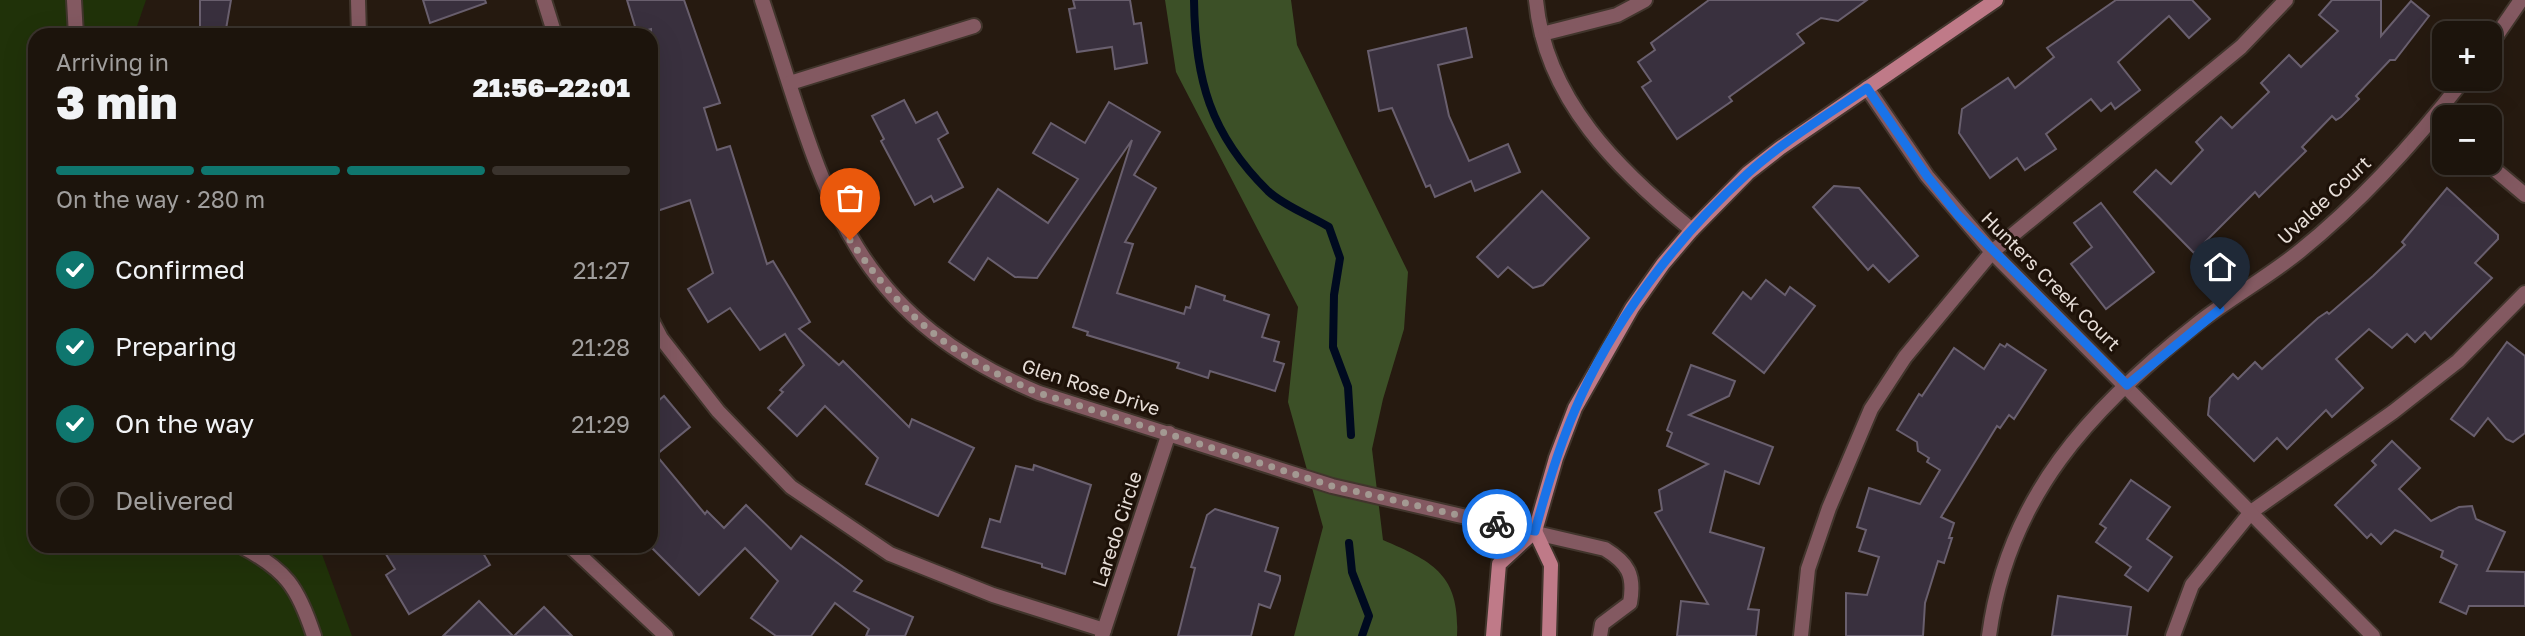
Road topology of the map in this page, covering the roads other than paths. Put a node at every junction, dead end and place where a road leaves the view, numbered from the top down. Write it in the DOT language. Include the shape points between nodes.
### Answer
graph roads {
  1 [pos="74,0"];
  2 [pos="358,0"];
  3 [pos="544,0"];
  4 [pos="762,0"];
  5 [pos="1536,0"];
  6 [pos="1645,0"];
  7 [pos="1996,0"];
  8 [pos="2286,0"];
  9 [pos="2521,0"];
  10 [pos="974,26"];
  11 [pos="76,28"];
  12 [pos="359,28"];
  13 [pos="553,28"];
  14 [pos="2502,28"];
  15 [pos="1542,34"];
  16 [pos="790,83"];
  17 [pos="1867,88"];
  18 [pos="2432,130"];
  19 [pos="2502,175"];
  20 [pos="2525,194"];
  21 [pos="1692,230"];
  22 [pos="1992,252"];
  23 [pos="2525,293"];
  24 [pos="658,332"];
  25 [pos="2127,385"];
  26 [pos="1169,433"];
  27 [pos="2251,512"];
  28 [pos="1535,531"];
  29 [pos="252,553"];
  30 [pos="577,553"];
  31 [pos="1103,633"];
  32 [pos="314,636"];
  33 [pos="666,636"];
  34 [pos="1493,636"];
  35 [pos="1549,636"];
  36 [pos="1600,636"];
  37 [pos="1801,636"];
  38 [pos="1989,636"];
  39 [pos="2173,636"];
  40 [pos="2373,636"];
  1 -- 11 [label="street"];
  2 -- 12 [label="street"];
  3 -- 13 [label="street"];
  4 -- 16 [label="street, Glen Rose Drive"];
  5 -- 15 [label="street"];
  6 -- 15 [label="street" via="1617,15"];
  7 -- 17 [label="street"];
  8 -- 22 [label="street" via="2230,56"];
  9 -- 14 [label="street"];
  10 -- 16 [label="street"];
  15 -- 21 [label="street" via="1567,98 1594,138"];
  16 -- 26 [label="street, Glen Rose Drive" via="825,187 850,240 904,309 954,351 994,374 1039,393"];
  17 -- 21 [label="street" via="1748,173"];
  17 -- 22 [label="street, Hunters Creek Court" via="1927,176"];
  18 -- 25 [label="street, Uvalde Court" via="2300,251 2199,323"];
  19 -- 20 [label="street"];
  21 -- 28 [label="street" via="1632,308 1575,408"];
  22 -- 25 [label="street, Hunters Creek Court"];
  22 -- 37 [label="street" via="1905,357 1871,409 1808,569"];
  23 -- 27 [label="street" via="2458,361"];
  24 -- 31 [label="street" via="718,411 791,487 890,554 993,596"];
  25 -- 27 [label="street, Hunters Creek Court"];
  25 -- 38 [label="street, Uvalde Court" via="2071,443 2037,491 2008,554"];
  26 -- 28 [label="street, Glen Rose Drive" via="1332,486"];
  26 -- 31 [label="street, Laredo Circle"];
  27 -- 39 [label="street" via="2192,585"];
  27 -- 40 [label="street, Hunters Creek Court"];
  28 -- 34 [label="street" via="1499,564"];
  28 -- 35 [label="street" via="1551,565"];
  28 -- 36 [label="street, Glen Rose Drive" via="1605,549 1621,558 1631,572 1630,603 1602,624"];
  29 -- 32 [label="street" via="284,573"];
  30 -- 33 [label="street"];
}
